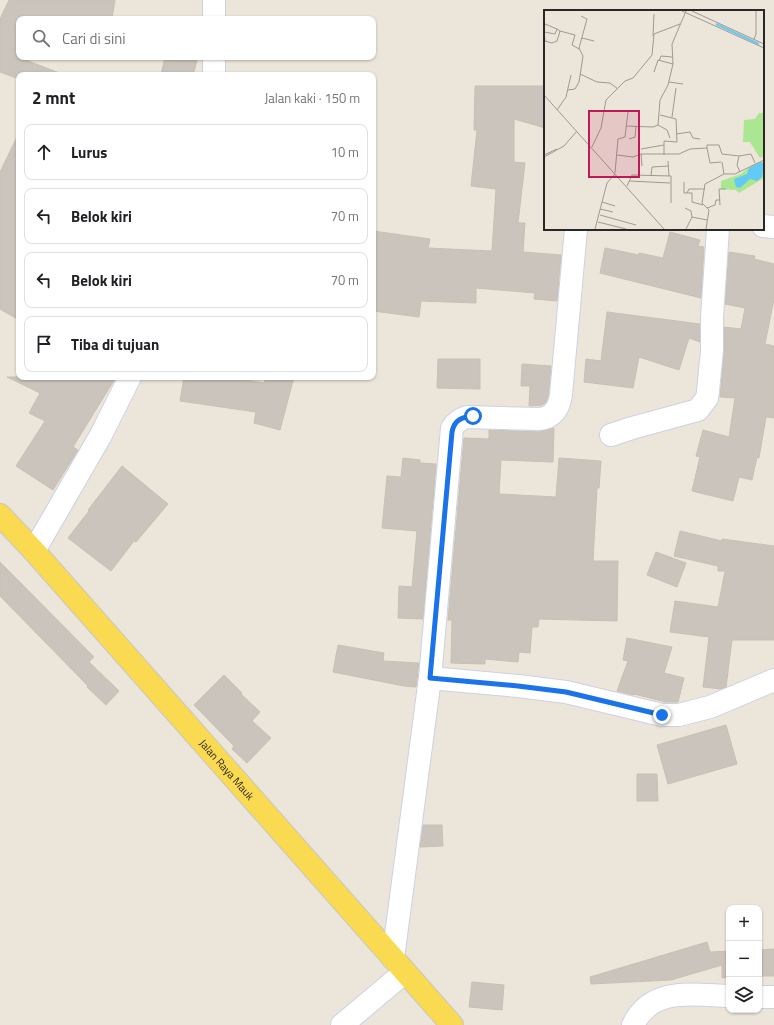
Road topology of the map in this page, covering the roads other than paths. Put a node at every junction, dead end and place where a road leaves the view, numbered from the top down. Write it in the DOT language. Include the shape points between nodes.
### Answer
graph roads {
  1 [pos="214,0"];
  2 [pos="214,16"];
  3 [pos="214,60"];
  4 [pos="214,72"];
  5 [pos="764,226"];
  6 [pos="774,227"];
  7 [pos="576,230"];
  8 [pos="718,230"];
  9 [pos="129,380"];
  10 [pos="611,435"];
  11 [pos="0,515"];
  12 [pos="34,551"];
  13 [pos="430,678"];
  14 [pos="774,680"];
  15 [pos="399,965"];
  16 [pos="726,996"];
  17 [pos="762,997"];
  18 [pos="774,997"];
  19 [pos="342,1025"];
  20 [pos="452,1025"];
  21 [pos="633,1025"];
  1 -- 2 [label="street"];
  3 -- 4 [label="street"];
  5 -- 6 [label="street"];
  7 -- 13 [label="street" via="562,395 558,408 546,419 467,417 461,418 452,428"];
  8 -- 10 [label="street" via="707,398 698,410"];
  9 -- 12 [label="street" via="102,434"];
  11 -- 12 [label="main road, Jalan Raya Mauk"];
  12 -- 15 [label="main road, Jalan Raya Mauk"];
  13 -- 14 [label="street" via="566,692 662,715 679,715 710,706"];
  13 -- 15 [label="street"];
  15 -- 19 [label="street"];
  15 -- 20 [label="main road, Jalan Raya Mauk"];
  16 -- 21 [label="street" via="690,994 662,998 644,1008"];
  17 -- 18 [label="street"];
}
